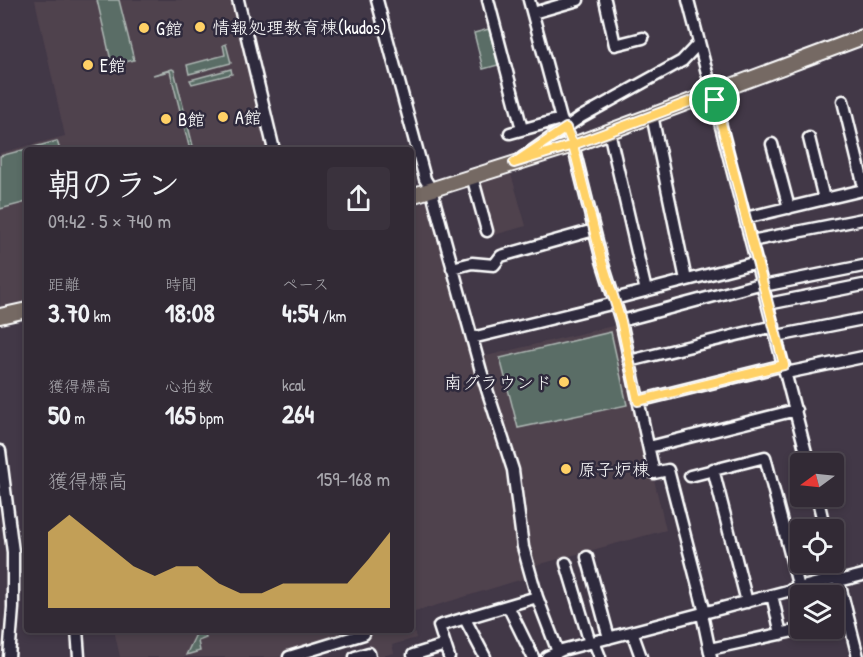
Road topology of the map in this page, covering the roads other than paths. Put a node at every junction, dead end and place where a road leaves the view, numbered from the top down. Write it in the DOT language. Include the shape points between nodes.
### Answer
graph roads {
  1 [pos="238,0"];
  2 [pos="377,0"];
  3 [pos="488,0"];
  4 [pos="530,0"];
  5 [pos="576,0"];
  6 [pos="605,0"];
  7 [pos="688,0"];
  8 [pos="533,13"];
  9 [pos="863,36"];
  10 [pos="643,38"];
  11 [pos="699,43"];
  12 [pos="713,93"];
  13 [pos="843,101"];
  14 [pos="652,116"];
  15 [pos="564,124"];
  16 [pos="522,129"];
  17 [pos="609,131"];
  18 [pos="510,133"];
  19 [pos="808,138"];
  20 [pos="772,144"];
  21 [pos="573,145"];
  22 [pos="273,147"];
  23 [pos="514,163"];
  24 [pos="472,176"];
  25 [pos="863,183"];
  26 [pos="430,189"];
  27 [pos="863,190"];
  28 [pos="414,195"];
  29 [pos="824,199"];
  30 [pos="789,208"];
  31 [pos="745,218"];
  32 [pos="863,219"];
  33 [pos="594,230"];
  34 [pos="487,231"];
  35 [pos="751,241"];
  36 [pos="757,262"];
  37 [pos="863,266"];
  38 [pos="452,268"];
  39 [pos="686,280"];
  40 [pos="763,285"];
  41 [pos="863,285"];
  42 [pos="646,291"];
  43 [pos="615,301"];
  44 [pos="768,304"];
  45 [pos="24,311"];
  46 [pos="0,316"];
  47 [pos="863,319"];
  48 [pos="621,321"];
  49 [pos="775,331"];
  50 [pos="472,338"];
  51 [pos="863,357"];
  52 [pos="629,361"];
  53 [pos="785,369"];
  54 [pos="638,401"];
  55 [pos="796,410"];
  56 [pos="649,447"];
  57 [pos="0,451"];
  58 [pos="806,453"];
  59 [pos="713,470"];
  60 [pos="690,476"];
  61 [pos="5,527"];
  62 [pos="587,557"];
  63 [pos="566,563"];
  64 [pos="836,573"];
  65 [pos="591,574"];
  66 [pos="863,575"];
  67 [pos="571,579"];
  68 [pos="838,580"];
  69 [pos="798,585"];
  70 [pos="814,585"];
  71 [pos="790,591"];
  72 [pos="772,596"];
  73 [pos="537,597"];
  74 [pos="747,602"];
  75 [pos="507,606"];
  76 [pos="13,608"];
  77 [pos="0,610"];
  78 [pos="704,614"];
  79 [pos="465,619"];
  80 [pos="848,619"];
  81 [pos="844,620"];
  82 [pos="632,632"];
  83 [pos="790,632"];
  84 [pos="77,633"];
  85 [pos="364,634"];
  86 [pos="781,634"];
  87 [pos="609,638"];
  88 [pos="592,642"];
  89 [pos="445,645"];
  90 [pos="321,652"];
  91 [pos="562,653"];
  92 [pos="710,653"];
  93 [pos="9,657"];
  94 [pos="79,657"];
  95 [pos="289,657"];
  96 [pos="355,657"];
  97 [pos="370,657"];
  98 [pos="414,657"];
  99 [pos="449,657"];
  100 [pos="485,657"];
  101 [pos="533,657"];
  102 [pos="547,657"];
  103 [pos="600,657"];
  104 [pos="641,657"];
  105 [pos="858,657"];
  1 -- 22 [label="street"];
  2 -- 26 [label="street"];
  3 -- 16 [label="street"];
  4 -- 8 [label="street"];
  5 -- 8 [label="street"];
  6 -- 10 [label="street" via="615,45"];
  7 -- 11 [label="street"];
  8 -- 15 [label="street"];
  9 -- 12 [label="main road"];
  11 -- 12 [label="street"];
  11 -- 15 [label="street" via="682,61"];
  12 -- 14 [label="main road"];
  12 -- 31 [label="street"];
  13 -- 25 [label="street"];
  14 -- 17 [label="main road"];
  14 -- 39 [label="street"];
  15 -- 16 [label="street"];
  15 -- 21 [label="street"];
  15 -- 23 [label="street"];
  16 -- 18 [label="street"];
  17 -- 21 [label="main road"];
  17 -- 42 [label="street"];
  19 -- 29 [label="street"];
  20 -- 30 [label="street"];
  21 -- 23 [label="main road"];
  21 -- 33 [label="street"];
  23 -- 24 [label="main road"];
  24 -- 26 [label="main road"];
  24 -- 34 [label="street"];
  26 -- 28 [label="main road"];
  26 -- 38 [label="street"];
  27 -- 29 [label="street"];
  29 -- 30 [label="street"];
  30 -- 31 [label="street"];
  31 -- 35 [label="street"];
  32 -- 35 [label="street"];
  33 -- 38 [label="street" via="501,256 494,265 472,263"];
  33 -- 43 [label="street"];
  35 -- 36 [label="street"];
  36 -- 39 [label="street"];
  36 -- 40 [label="street"];
  37 -- 40 [label="street"];
  38 -- 50 [label="street"];
  39 -- 42 [label="street"];
  40 -- 44 [label="street"];
  40 -- 48 [label="street"];
  41 -- 44 [label="street"];
  42 -- 43 [label="street"];
  43 -- 48 [label="street"];
  43 -- 50 [label="street"];
  44 -- 49 [label="street"];
  45 -- 46 [label="main road"];
  47 -- 49 [label="street"];
  48 -- 52 [label="street"];
  49 -- 52 [label="street"];
  49 -- 53 [label="street"];
  50 -- 73 [label="street" via="513,470 523,546"];
  51 -- 53 [label="street"];
  52 -- 54 [label="street"];
  53 -- 54 [label="street"];
  53 -- 55 [label="street"];
  54 -- 56 [label="street"];
  55 -- 56 [label="street"];
  55 -- 58 [label="street"];
  56 -- 78 [label="street" via="654,473 668,470"];
  57 -- 61 [label="street"];
  59 -- 60 [label="street"];
  59 -- 69 [label="street" via="765,457"];
  59 -- 74 [label="street"];
  61 -- 76 [label="street" via="13,552"];
  62 -- 65 [label="street"];
  63 -- 67 [label="street"];
  64 -- 68 [label="street"];
  65 -- 67 [label="street"];
  65 -- 87 [label="street"];
  66 -- 68 [label="street"];
  67 -- 88 [label="street"];
  68 -- 70 [label="street"];
  68 -- 80 [label="street"];
  71 -- 72 [label="street"];
  72 -- 74 [label="street"];
  72 -- 86 [label="street"];
  73 -- 75 [label="street"];
  73 -- 91 [label="street"];
  74 -- 78 [label="street"];
  75 -- 79 [label="street"];
  75 -- 101 [label="street"];
  76 -- 77 [label="street"];
  76 -- 93 [label="street"];
  78 -- 82 [label="street"];
  78 -- 92 [label="street"];
  79 -- 89 [label="street" via="439,626"];
  79 -- 100 [label="street"];
  80 -- 81 [label="street"];
  80 -- 105 [label="street"];
  82 -- 87 [label="street"];
  82 -- 104 [label="street"];
  83 -- 86 [label="street"];
  84 -- 94 [label="street"];
  85 -- 90 [label="street"];
  86 -- 92 [label="street"];
  87 -- 88 [label="street"];
  88 -- 91 [label="street"];
  88 -- 103 [label="street"];
  89 -- 98 [label="street" via="413,654"];
  89 -- 99 [label="street"];
  90 -- 95 [label="street"];
  91 -- 102 [label="street"];
  96 -- 97 [label="street" via="369,652"];
}
